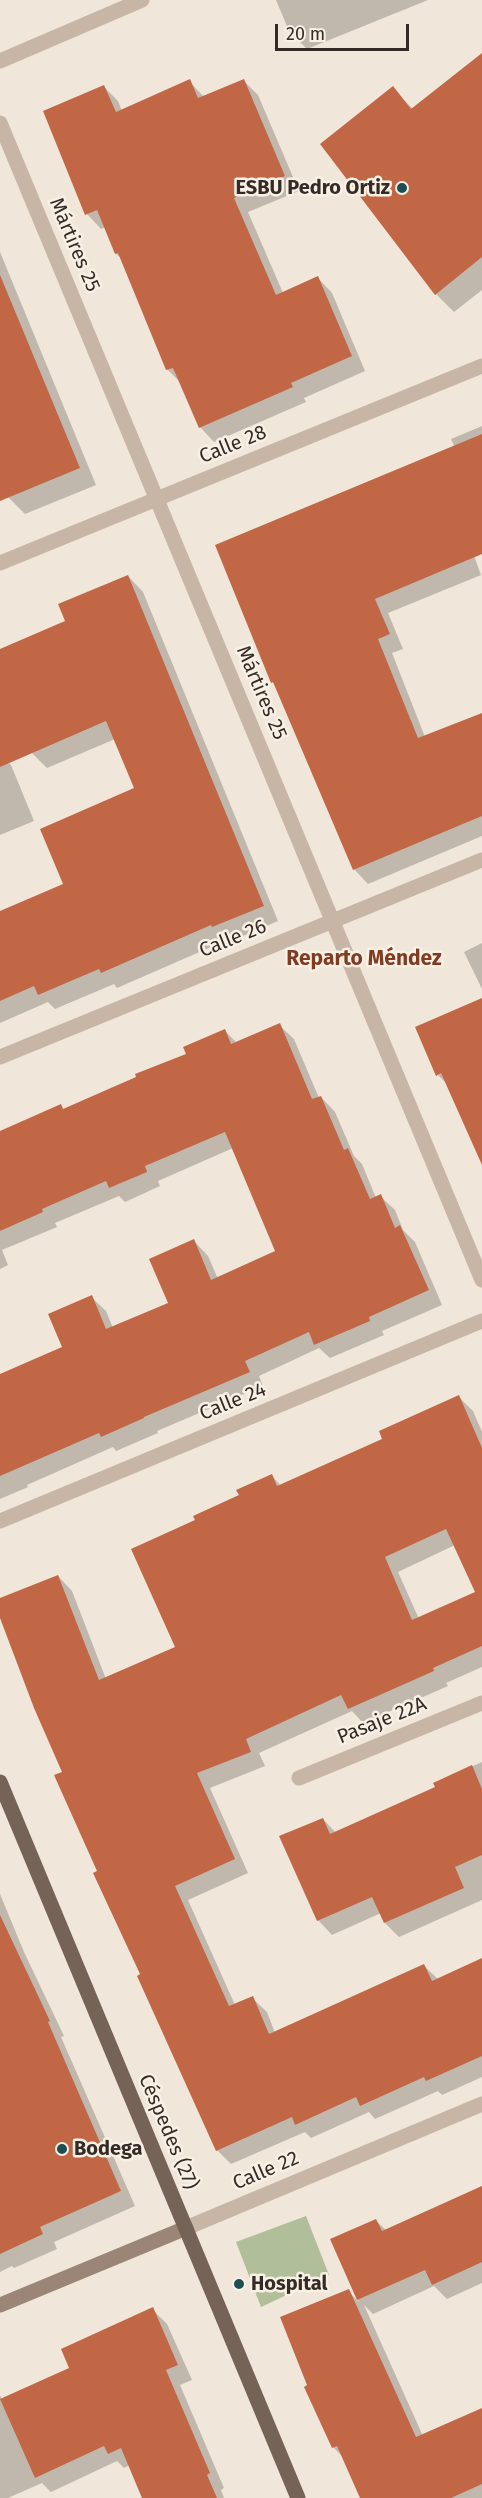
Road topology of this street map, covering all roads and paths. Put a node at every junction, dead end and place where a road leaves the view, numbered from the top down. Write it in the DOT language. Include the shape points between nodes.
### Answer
graph roads {
  1 [pos="142,0"];
  2 [pos="0,61"];
  3 [pos="0,123"];
  4 [pos="482,366"];
  5 [pos="157,499"];
  6 [pos="0,563"];
  7 [pos="482,860"];
  8 [pos="333,921"];
  9 [pos="0,1057"];
  10 [pos="482,1280"];
  11 [pos="482,1322"];
  12 [pos="0,1521"];
  13 [pos="482,1703"];
  14 [pos="299,1778"];
  15 [pos="0,1782"];
  16 [pos="482,2104"];
  17 [pos="186,2228"];
  18 [pos="0,2305"];
  19 [pos="298,2498"];
  1 -- 2 [label="street"];
  3 -- 5 [label="street, Mártires 25"];
  4 -- 5 [label="street, Calle 28"];
  5 -- 6 [label="street, Calle 28"];
  5 -- 8 [label="street, Mártires 25"];
  7 -- 8 [label="street, Calle 26"];
  8 -- 9 [label="street, Calle 26"];
  8 -- 10 [label="street, Mártires 25"];
  11 -- 12 [label="street, Calle 24"];
  13 -- 14 [label="street, Pasaje 22A"];
  15 -- 17 [label="main road, Céspedes (27)"];
  16 -- 17 [label="street, Calle 22"];
  17 -- 18 [label="street, Calle 22"];
  17 -- 19 [label="main road, Céspedes (27)"];
}
